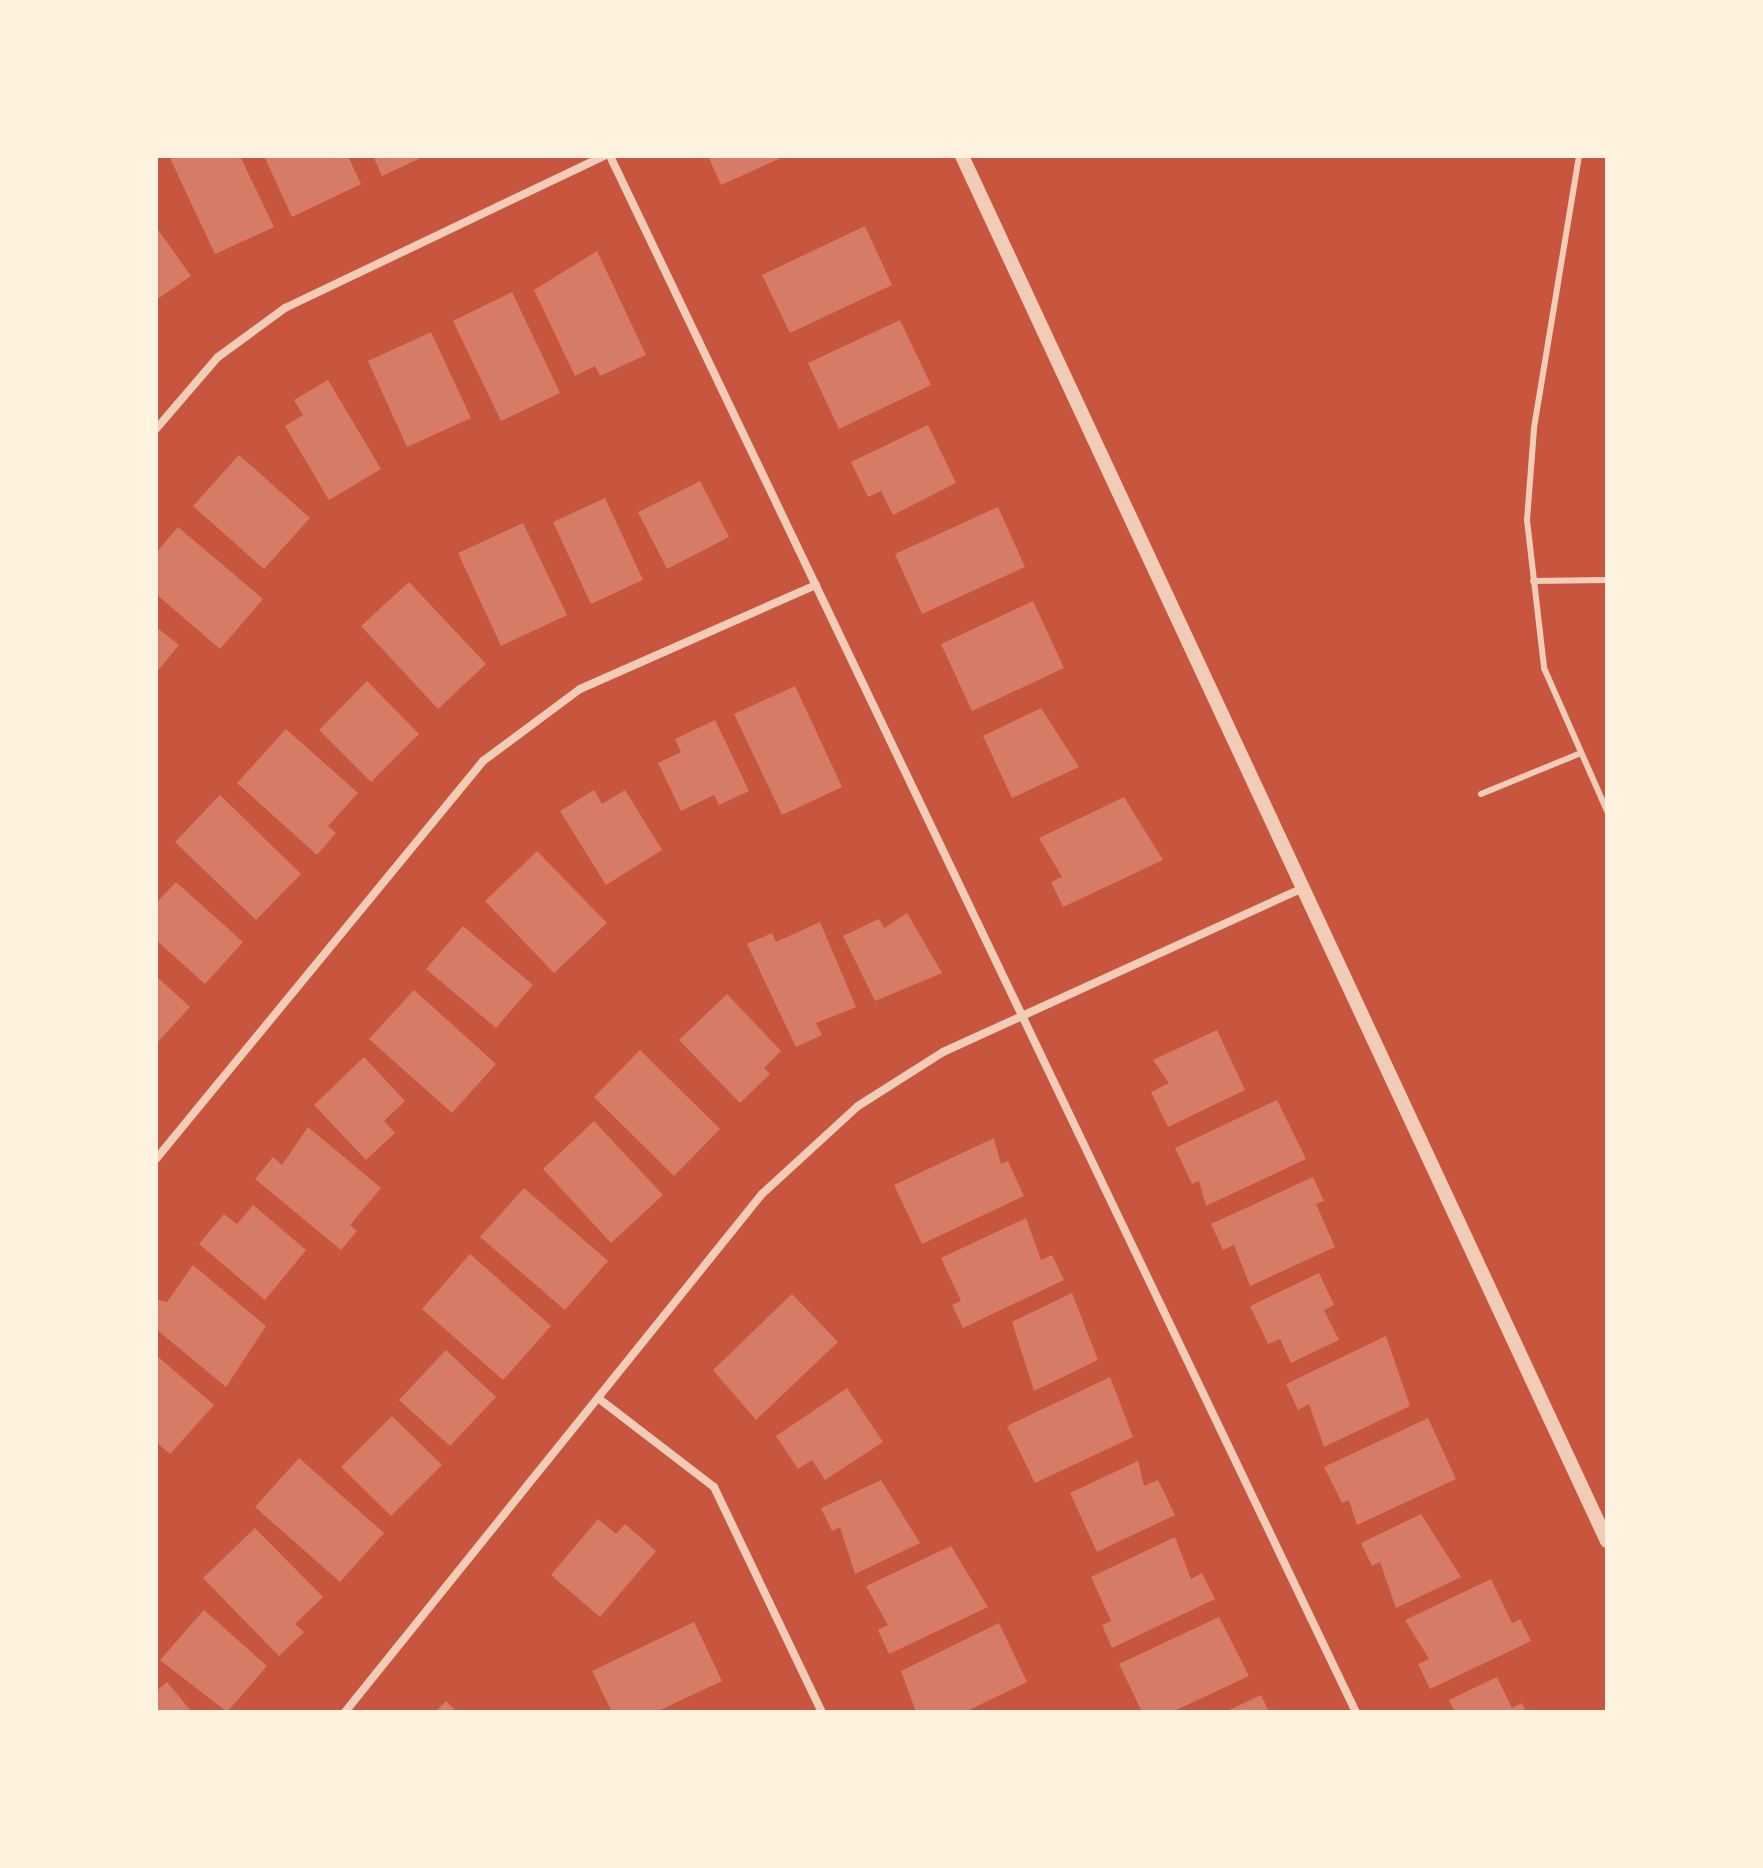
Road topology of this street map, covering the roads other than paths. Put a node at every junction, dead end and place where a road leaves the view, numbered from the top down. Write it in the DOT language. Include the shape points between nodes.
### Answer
graph roads {
  1 [pos="604,156"];
  2 [pos="610,156"];
  3 [pos="962,156"];
  4 [pos="1579,156"];
  5 [pos="156,429"];
  6 [pos="1607,580"];
  7 [pos="1533,581"];
  8 [pos="816,585"];
  9 [pos="1581,753"];
  10 [pos="1481,794"];
  11 [pos="1607,811"];
  12 [pos="1303,888"];
  13 [pos="1021,1023"];
  14 [pos="156,1159"];
  15 [pos="598,1398"];
  16 [pos="1607,1541"];
  17 [pos="345,1712"];
  18 [pos="822,1712"];
  19 [pos="1356,1712"];
  1 -- 5 [label="street" via="285,308 218,357"];
  2 -- 8 [label="street"];
  3 -- 12 [label="street"];
  4 -- 7 [label="lane" via="1534,429 1527,520"];
  6 -- 7 [label="lane"];
  7 -- 9 [label="lane" via="1544,668"];
  8 -- 13 [label="street"];
  8 -- 14 [label="street" via="580,689 483,761"];
  9 -- 10 [label="lane"];
  9 -- 11 [label="lane"];
  12 -- 13 [label="street"];
  12 -- 16 [label="street"];
  13 -- 15 [label="street" via="943,1052 858,1106 762,1194"];
  13 -- 19 [label="street"];
  15 -- 17 [label="street"];
  15 -- 18 [label="street" via="714,1487"];
}
